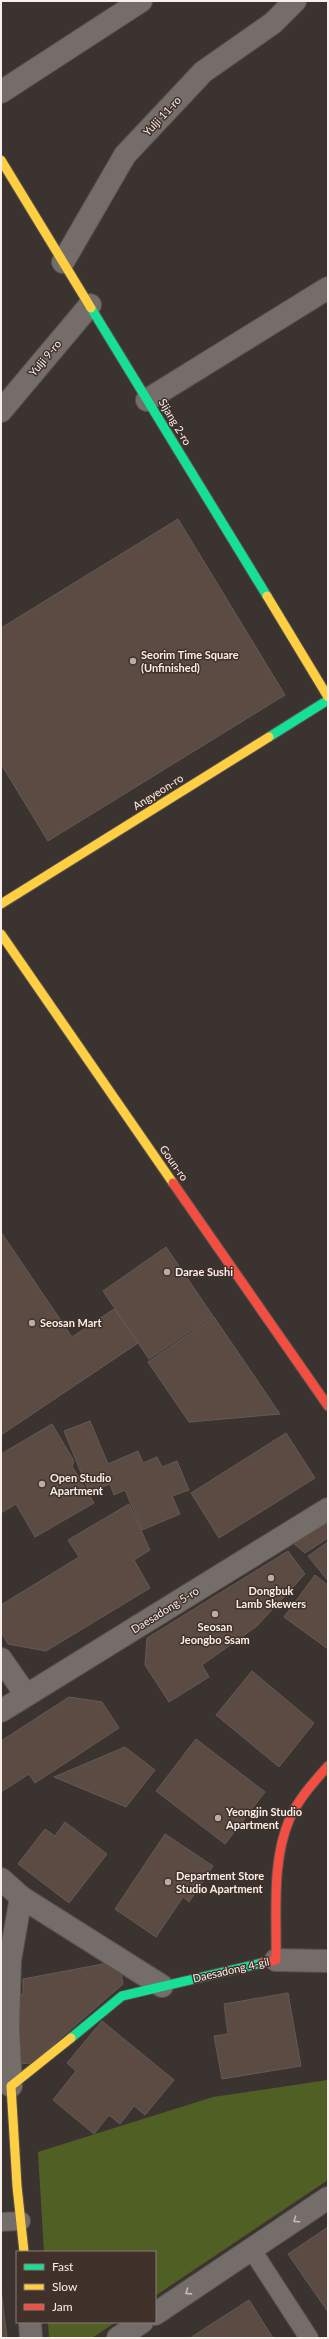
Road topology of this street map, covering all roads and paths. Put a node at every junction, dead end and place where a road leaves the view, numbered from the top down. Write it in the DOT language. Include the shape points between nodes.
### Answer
graph roads {
  1 [pos="141,1"];
  2 [pos="295,1"];
  3 [pos="1,92"];
  4 [pos="1,160"];
  5 [pos="63,262"];
  6 [pos="328,288"];
  7 [pos="90,305"];
  8 [pos="147,400"];
  9 [pos="1,411"];
  10 [pos="328,697"];
  11 [pos="328,700"];
  12 [pos="1,904"];
  13 [pos="1,934"];
  14 [pos="328,1406"];
  15 [pos="328,1509"];
  16 [pos="1,1659"];
  17 [pos="26,1695"];
  18 [pos="1,1711"];
  19 [pos="328,1766"];
  20 [pos="1,1879"];
  21 [pos="21,1897"];
  22 [pos="276,1960"];
  23 [pos="328,1961"];
  24 [pos="162,1986"];
  25 [pos="11,2086"];
  26 [pos="328,2198"];
  27 [pos="20,2221"];
  28 [pos="1,2222"];
  29 [pos="252,2250"];
  30 [pos="24,2251"];
  31 [pos="156,2313"];
  32 [pos="30,2323"];
  33 [pos="140,2323"];
  34 [pos="31,2338"];
  35 [pos="118,2338"];
  36 [pos="309,2338"];
  1 -- 3 [label="street"];
  2 -- 5 [label="street, Yulji 11-ro" via="274,23 203,72 126,155"];
  4 -- 5 [label="street, Sijang 2-ro"];
  5 -- 7 [label="street, Sijang 2-ro"];
  6 -- 8 [label="street"];
  7 -- 8 [label="street, Sijang 2-ro"];
  7 -- 9 [label="street, Yulji 9-ro"];
  8 -- 10 [label="street, Sijang 2-ro"];
  11 -- 12 [label="street, Angyeon-ro"];
  13 -- 14 [label="street, Goun-ro"];
  15 -- 17 [label="street, Daesadong 5-ro"];
  16 -- 17 [label="street"];
  17 -- 18 [label="street, Daesadong 5-ro"];
  19 -- 22 [label="street, Daesadong 4-gil" via="297,1805 287,1826 280,1863"];
  20 -- 21 [label="street"];
  21 -- 24 [label="street"];
  21 -- 25 [label="street" via="10,1960 8,2027"];
  22 -- 23 [label="street"];
  22 -- 24 [label="street, Daesadong 4-gil"];
  24 -- 25 [label="street, Daesadong 4-gil" via="122,1996"];
  25 -- 27 [label="street"];
  26 -- 29 [label="street, one-way"];
  27 -- 28 [label="lane"];
  27 -- 30 [label="street"];
  29 -- 31 [label="street, one-way"];
  29 -- 36 [label="lane"];
  32 -- 34 [label="street"];
  33 -- 35 [label="street"];
}
